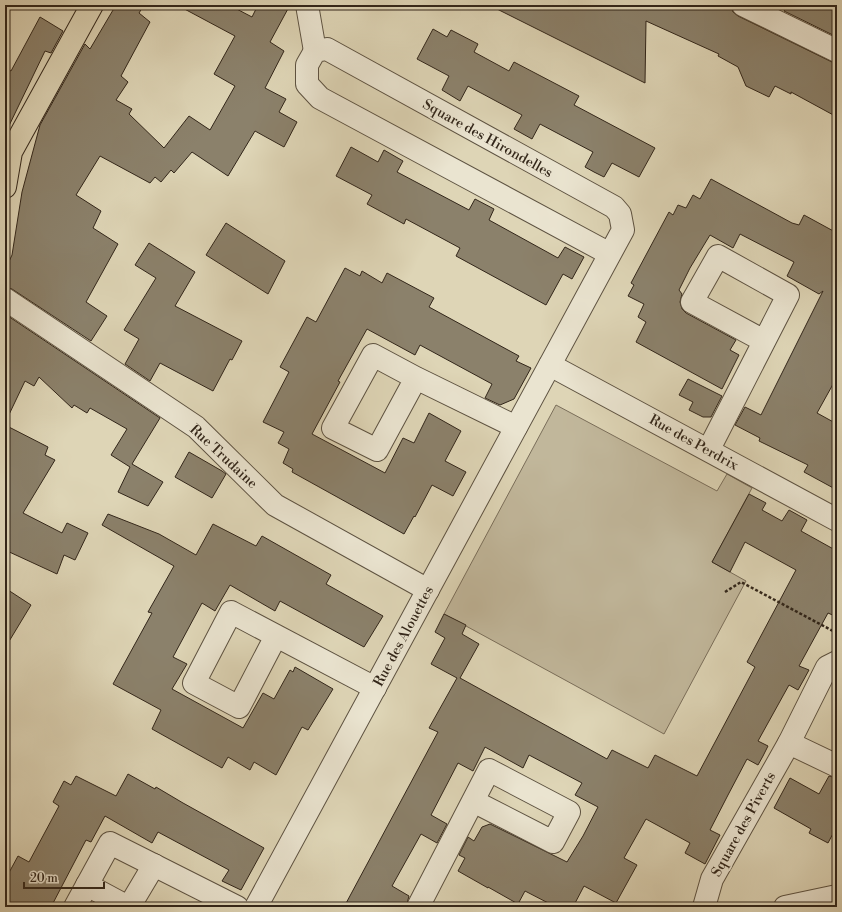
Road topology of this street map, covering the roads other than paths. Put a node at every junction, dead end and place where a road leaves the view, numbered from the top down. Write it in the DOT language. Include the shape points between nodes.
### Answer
graph roads {
  1 [pos="92,5"];
  2 [pos="307,5"];
  3 [pos="743,5"];
  4 [pos="315,51"];
  5 [pos="837,51"];
  6 [pos="8,151"];
  7 [pos="5,187"];
  8 [pos="610,254"];
  9 [pos="5,299"];
  10 [pos="764,341"];
  11 [pos="550,365"];
  12 [pos="416,378"];
  13 [pos="516,427"];
  14 [pos="708,449"];
  15 [pos="837,520"];
  16 [pos="428,590"];
  17 [pos="276,636"];
  18 [pos="836,652"];
  19 [pos="374,688"];
  20 [pos="789,743"];
  21 [pos="837,766"];
  22 [pos="474,801"];
  23 [pos="154,865"];
  24 [pos="87,886"];
  25 [pos="837,896"];
  26 [pos="791,906"];
  27 [pos="76,907"];
  28 [pos="129,907"];
  29 [pos="237,907"];
  30 [pos="256,907"];
  31 [pos="418,907"];
  32 [pos="704,907"];
  1 -- 6 [label="main road"];
  2 -- 4 [label="street"];
  3 -- 5 [label="street"];
  4 -- 8 [label="street" via="307,65 306,84 320,98"];
  4 -- 8 [label="street, Square des Hirondelles" via="327,49 614,207 620,214 623,230"];
  6 -- 7 [label="main road"];
  8 -- 11 [label="street, Square des Hirondelles"];
  9 -- 16 [label="street, Rue Trudaine" via="196,428 275,505"];
  10 -- 14 [label="street"];
  11 -- 13 [label="street, Rue des Alouettes"];
  11 -- 14 [label="street, Rue des Perdrix"];
  12 -- 13 [label="street"];
  13 -- 16 [label="street, Rue des Alouettes"];
  14 -- 15 [label="street, Rue des Perdrix"];
  16 -- 19 [label="street, Rue des Alouettes"];
  17 -- 19 [label="street"];
  18 -- 20 [label="street, Square des Piverts"];
  19 -- 30 [label="street, Rue des Alouettes"];
  20 -- 21 [label="street"];
  20 -- 32 [label="street, Square des Piverts" via="712,879"];
  22 -- 31 [label="street"];
  23 -- 24 [label="street" via="110,843"];
  23 -- 28 [label="street"];
  23 -- 29 [label="street"];
  24 -- 27 [label="street"];
  24 -- 28 [label="street"];
  25 -- 26 [label="street"];
}
